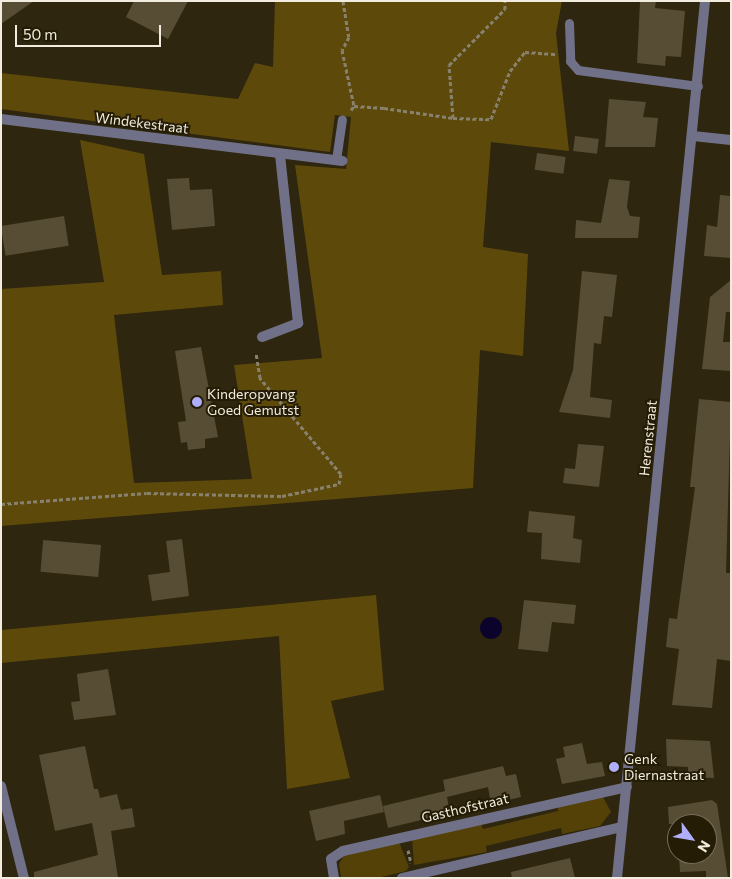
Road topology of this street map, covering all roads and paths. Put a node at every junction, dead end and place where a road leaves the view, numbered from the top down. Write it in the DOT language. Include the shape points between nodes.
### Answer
graph roads {
  1 [pos="343,1"];
  2 [pos="505,1"];
  3 [pos="705,1"];
  4 [pos="569,23"];
  5 [pos="570,55"];
  6 [pos="698,86"];
  7 [pos="354,106"];
  8 [pos="453,118"];
  9 [pos="1,119"];
  10 [pos="342,119"];
  11 [pos="693,136"];
  12 [pos="731,140"];
  13 [pos="280,154"];
  14 [pos="339,160"];
  15 [pos="262,337"];
  16 [pos="256,354"];
  17 [pos="1,504"];
  18 [pos="1,786"];
  19 [pos="627,787"];
  20 [pos="622,827"];
  21 [pos="406,840"];
  22 [pos="414,874"];
  23 [pos="24,878"];
  24 [pos="334,878"];
  25 [pos="402,878"];
  26 [pos="617,878"];
  1 -- 7 [label="path" via="349,36 342,50"];
  2 -- 8 [label="path" via="505,9 449,65"];
  3 -- 6 [label="street, Herenstraat"];
  4 -- 5 [label="lane"];
  5 -- 6 [label="lane" via="578,70"];
  5 -- 8 [label="path" via="525,52 510,71 491,119"];
  6 -- 11 [label="street, Herenstraat"];
  7 -- 8 [label="path"];
  7 -- 10 [label="path"];
  9 -- 13 [label="street, Windekestraat"];
  10 -- 14 [label="lane"];
  11 -- 12 [label="street"];
  11 -- 19 [label="street, Herenstraat"];
  13 -- 14 [label="street, Windekestraat"];
  13 -- 15 [label="street" via="298,323"];
  16 -- 17 [label="path" via="260,378 342,474 339,484 282,496 147,493"];
  18 -- 23 [label="street"];
  19 -- 20 [label="street, Herenstraat"];
  19 -- 24 [label="street, Gasthofstraat" via="343,851 332,859"];
  20 -- 22 [label="street"];
  20 -- 26 [label="street, Herenstraat"];
  21 -- 22 [label="path"];
  22 -- 25 [label="street"];
}
